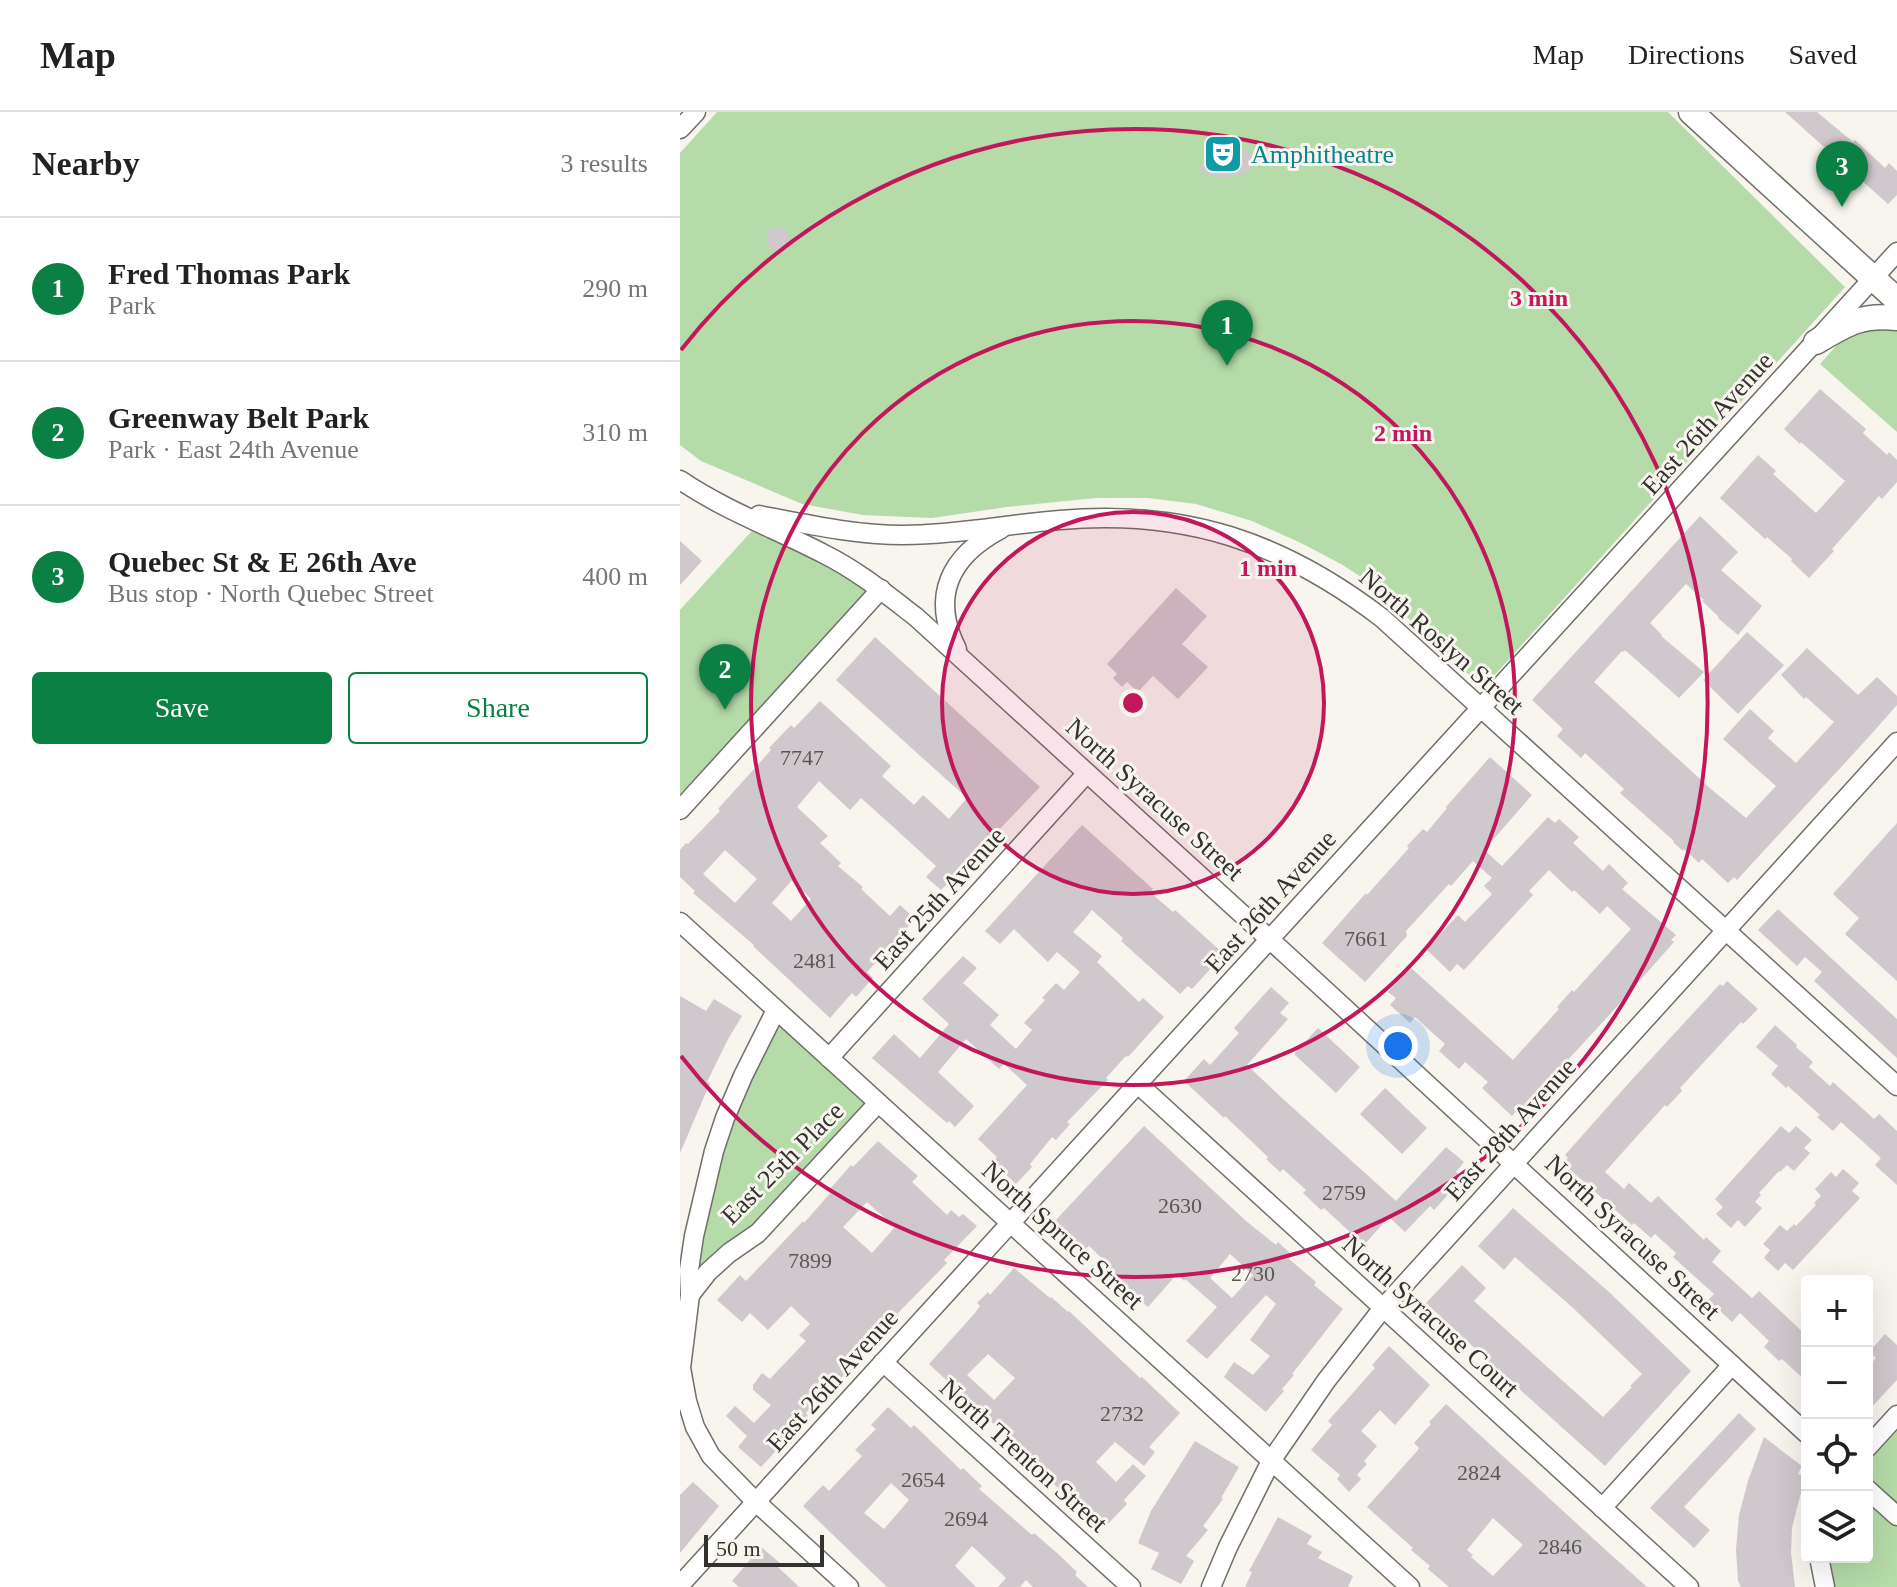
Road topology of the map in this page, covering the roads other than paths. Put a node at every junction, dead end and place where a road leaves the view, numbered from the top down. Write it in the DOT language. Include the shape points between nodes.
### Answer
graph roads {
  1 [pos="696,112"];
  2 [pos="1691,112"];
  3 [pos="680,129"];
  4 [pos="1897,252"];
  5 [pos="1873,279"];
  6 [pos="1897,300"];
  7 [pos="1897,318"];
  8 [pos="1816,342"];
  9 [pos="680,480"];
  10 [pos="738,512"];
  11 [pos="1006,526"];
  12 [pos="881,589"];
  13 [pos="961,658"];
  14 [pos="1482,708"];
  15 [pos="1897,742"];
  16 [pos="1087,773"];
  17 [pos="680,810"];
  18 [pos="680,922"];
  19 [pos="1726,929"];
  20 [pos="1270,939"];
  21 [pos="776,1010"];
  22 [pos="829,1058"];
  23 [pos="1138,1084"];
  24 [pos="1897,1086"];
  25 [pos="878,1103"];
  26 [pos="1514,1163"];
  27 [pos="1011,1223"];
  28 [pos="690,1295"];
  29 [pos="1383,1308"];
  30 [pos="883,1362"];
  31 [pos="1732,1365"];
  32 [pos="1897,1415"];
  33 [pos="1801,1428"];
  34 [pos="1873,1441"];
  35 [pos="1271,1461"];
  36 [pos="1869,1491"];
  37 [pos="756,1502"];
  38 [pos="1602,1508"];
  39 [pos="1897,1516"];
  40 [pos="1820,1563"];
  41 [pos="680,1585"];
  42 [pos="849,1587"];
  43 [pos="1131,1587"];
  44 [pos="1211,1587"];
  45 [pos="1410,1587"];
  46 [pos="1689,1587"];
  47 [pos="1825,1587"];
  1 -- 3 [label="street"];
  2 -- 5 [label="main road"];
  4 -- 5 [label="street, East 26th Avenue"];
  5 -- 6 [label="main road"];
  5 -- 8 [label="street, East 26th Avenue"];
  7 -- 8 [label="main road" via="1851,322"];
  8 -- 14 [label="street, East 26th Avenue"];
  9 -- 10 [label="street, North Syracuse Street"];
  10 -- 11 [label="street, North Roslyn Street" via="876,534"];
  10 -- 12 [label="street, North Syracuse Street"];
  11 -- 13 [label="street" via="970,550 948,582 946,620"];
  11 -- 14 [label="street, North Roslyn Street" via="1132,518 1190,525 1253,543 1314,571 1363,603"];
  12 -- 13 [label="street, North Syracuse Street"];
  12 -- 17 [label="street"];
  13 -- 16 [label="street, North Syracuse Street"];
  14 -- 19 [label="street, North Roslyn Street"];
  14 -- 20 [label="street, East 26th Avenue"];
  15 -- 19 [label="street, East 28th Avenue"];
  16 -- 20 [label="street, North Syracuse Street"];
  16 -- 22 [label="street, East 25th Avenue"];
  18 -- 21 [label="street, North Spruce Street"];
  19 -- 24 [label="street, North Roslyn Street"];
  19 -- 26 [label="street, East 28th Avenue"];
  20 -- 23 [label="street, East 26th Avenue"];
  20 -- 26 [label="street, North Syracuse Street"];
  21 -- 22 [label="street, North Spruce Street"];
  21 -- 28 [label="street" via="714,1151 694,1236"];
  22 -- 25 [label="street, North Spruce Street"];
  23 -- 27 [label="street, East 26th Avenue"];
  23 -- 29 [label="street, North Syracuse Court"];
  25 -- 27 [label="street, North Spruce Street"];
  25 -- 28 [label="street, East 25th Place" via="758,1233 708,1272"];
  26 -- 29 [label="street, East 28th Avenue"];
  26 -- 31 [label="street, North Syracuse Street"];
  27 -- 30 [label="street, East 26th Avenue"];
  27 -- 35 [label="street, North Spruce Street"];
  28 -- 37 [label="street" via="681,1368 695,1427 711,1456"];
  29 -- 35 [label="street, East 28th Avenue"];
  29 -- 38 [label="street, North Syracuse Court"];
  30 -- 37 [label="street, East 26th Avenue"];
  30 -- 43 [label="street, North Trenton Street"];
  31 -- 33 [label="street, North Syracuse Street"];
  31 -- 38 [label="street"];
  32 -- 34 [label="street"];
  35 -- 44 [label="street, East 28th Avenue"];
  35 -- 45 [label="street, North Spruce Street"];
  36 -- 39 [label="street"];
  37 -- 41 [label="street, East 26th Avenue"];
  37 -- 42 [label="street"];
  38 -- 46 [label="street, North Syracuse Court"];
  40 -- 47 [label="street"];
}
